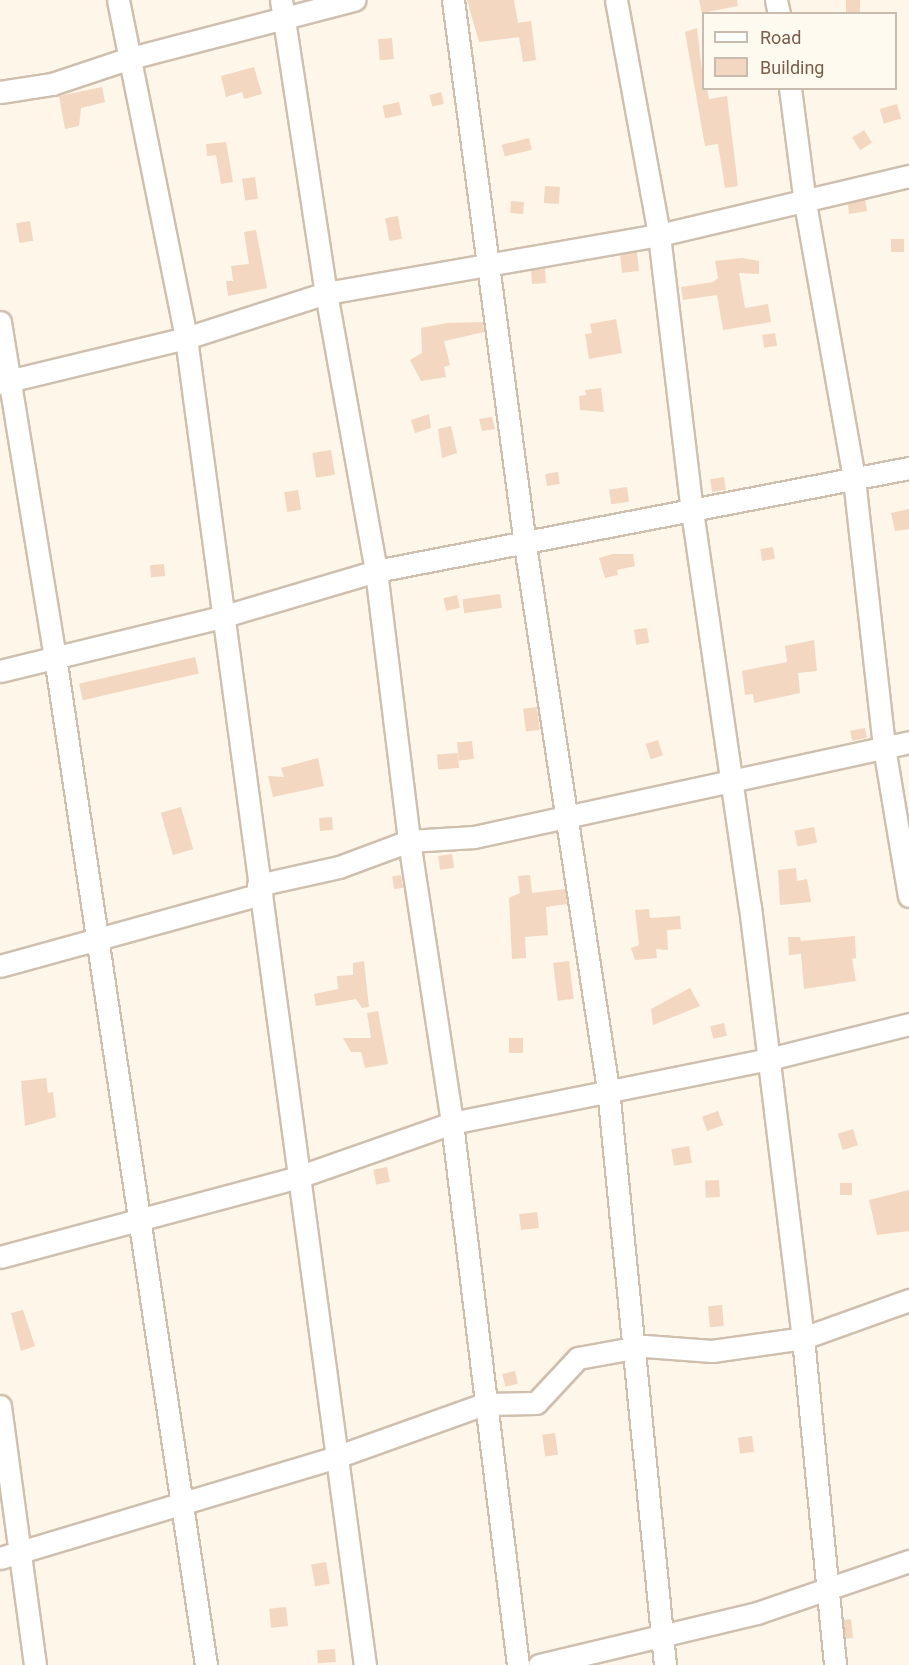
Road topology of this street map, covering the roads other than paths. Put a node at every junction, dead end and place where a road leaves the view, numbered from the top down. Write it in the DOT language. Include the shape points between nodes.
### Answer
graph roads {
  1 [pos="118,0"];
  2 [pos="354,0"];
  3 [pos="453,0"];
  4 [pos="616,0"];
  5 [pos="282,9"];
  6 [pos="127,59"];
  7 [pos="790,90"];
  8 [pos="0,92"];
  9 [pos="909,176"];
  10 [pos="805,202"];
  11 [pos="658,235"];
  12 [pos="488,264"];
  13 [pos="326,293"];
  14 [pos="0,321"];
  15 [pos="186,338"];
  16 [pos="6,382"];
  17 [pos="909,468"];
  18 [pos="854,479"];
  19 [pos="692,512"];
  20 [pos="525,545"];
  21 [pos="376,571"];
  22 [pos="221,617"];
  23 [pos="55,657"];
  24 [pos="0,671"];
  25 [pos="909,742"];
  26 [pos="884,747"];
  27 [pos="732,780"];
  28 [pos="569,818"];
  29 [pos="409,841"];
  30 [pos="260,889"];
  31 [pos="909,896"];
  32 [pos="98,940"];
  33 [pos="0,966"];
  34 [pos="909,1024"];
  35 [pos="769,1059"];
  36 [pos="608,1089"];
  37 [pos="452,1123"];
  38 [pos="298,1178"];
  39 [pos="138,1223"];
  40 [pos="0,1257"];
  41 [pos="909,1300"];
  42 [pos="803,1338"];
  43 [pos="633,1347"];
  44 [pos="484,1404"];
  45 [pos="0,1406"];
  46 [pos="336,1458"];
  47 [pos="181,1504"];
  48 [pos="10,1557"];
  49 [pos="909,1561"];
  50 [pos="827,1586"];
  51 [pos="661,1636"];
  52 [pos="35,1665"];
  53 [pos="206,1665"];
  54 [pos="365,1665"];
  55 [pos="518,1665"];
  56 [pos="539,1665"];
  57 [pos="665,1665"];
  58 [pos="835,1665"];
  1 -- 6 [label="street"];
  2 -- 5 [label="street"];
  3 -- 12 [label="street"];
  4 -- 11 [label="street"];
  5 -- 6 [label="street"];
  5 -- 13 [label="street"];
  6 -- 8 [label="street" via="52,84"];
  6 -- 15 [label="street"];
  7 -- 10 [label="street"];
  9 -- 10 [label="street"];
  10 -- 11 [label="street"];
  10 -- 18 [label="street"];
  11 -- 12 [label="street"];
  11 -- 19 [label="street"];
  12 -- 13 [label="street"];
  12 -- 20 [label="street"];
  13 -- 15 [label="street"];
  13 -- 21 [label="street"];
  14 -- 16 [label="street"];
  15 -- 16 [label="street"];
  15 -- 22 [label="street"];
  16 -- 23 [label="street"];
  17 -- 18 [label="street"];
  18 -- 19 [label="street"];
  18 -- 26 [label="street"];
  19 -- 20 [label="street"];
  19 -- 27 [label="street"];
  20 -- 21 [label="street"];
  20 -- 28 [label="street"];
  21 -- 22 [label="street"];
  21 -- 29 [label="street"];
  22 -- 23 [label="street"];
  22 -- 30 [label="street"];
  23 -- 24 [label="street"];
  23 -- 32 [label="street"];
  25 -- 26 [label="street"];
  26 -- 27 [label="street"];
  26 -- 31 [label="street"];
  27 -- 28 [label="street"];
  27 -- 35 [label="street"];
  28 -- 29 [label="street" via="474,837"];
  28 -- 36 [label="street"];
  29 -- 30 [label="street" via="339,867"];
  29 -- 37 [label="street"];
  30 -- 32 [label="street"];
  30 -- 38 [label="street"];
  32 -- 33 [label="street"];
  32 -- 39 [label="street"];
  34 -- 35 [label="street"];
  35 -- 36 [label="street"];
  35 -- 42 [label="street"];
  36 -- 37 [label="street"];
  36 -- 43 [label="street"];
  37 -- 38 [label="street"];
  37 -- 44 [label="street"];
  38 -- 39 [label="street"];
  38 -- 46 [label="street"];
  39 -- 40 [label="street"];
  39 -- 47 [label="street"];
  41 -- 42 [label="street"];
  42 -- 43 [label="street" via="712,1351"];
  42 -- 50 [label="street"];
  43 -- 44 [label="street" via="578,1358 536,1403"];
  43 -- 51 [label="street"];
  44 -- 46 [label="street"];
  44 -- 55 [label="street"];
  45 -- 48 [label="street"];
  46 -- 47 [label="street"];
  46 -- 54 [label="street"];
  47 -- 48 [label="street"];
  47 -- 53 [label="street"];
  48 -- 52 [label="street"];
  49 -- 50 [label="street"];
  50 -- 51 [label="street" via="757,1613"];
  50 -- 58 [label="street"];
  51 -- 56 [label="street"];
  51 -- 57 [label="street"];
}
